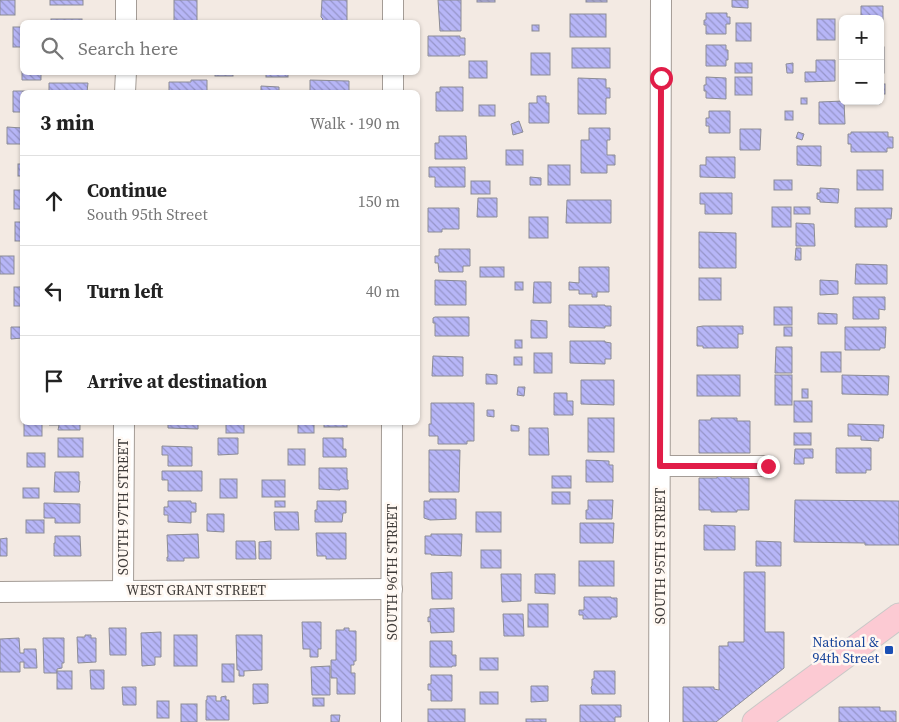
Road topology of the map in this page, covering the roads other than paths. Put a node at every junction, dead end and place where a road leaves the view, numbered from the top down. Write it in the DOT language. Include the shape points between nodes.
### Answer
graph roads {
  1 [pos="126,0"];
  2 [pos="394,0"];
  3 [pos="661,0"];
  4 [pos="126,20"];
  5 [pos="393,20"];
  6 [pos="126,75"];
  7 [pos="393,75"];
  8 [pos="125,90"];
  9 [pos="393,90"];
  10 [pos="124,425"];
  11 [pos="392,425"];
  12 [pos="660,466"];
  13 [pos="768,466"];
  14 [pos="392,589"];
  15 [pos="123,591"];
  16 [pos="0,592"];
  17 [pos="899,616"];
  18 [pos="391,722"];
  19 [pos="660,722"];
  20 [pos="756,722"];
  1 -- 4 [label="street"];
  2 -- 5 [label="street"];
  3 -- 12 [label="street, SOUTH 95TH STREET"];
  6 -- 8 [label="street"];
  7 -- 9 [label="street"];
  10 -- 15 [label="street, SOUTH 97TH STREET"];
  11 -- 14 [label="street, SOUTH 96TH STREET"];
  12 -- 13 [label="street"];
  12 -- 19 [label="street, SOUTH 95TH STREET"];
  14 -- 15 [label="street, WEST GRANT STREET"];
  14 -- 18 [label="street, SOUTH 96TH STREET"];
  15 -- 16 [label="street, WEST GRANT STREET"];
  17 -- 20 [label="main road"];
}
